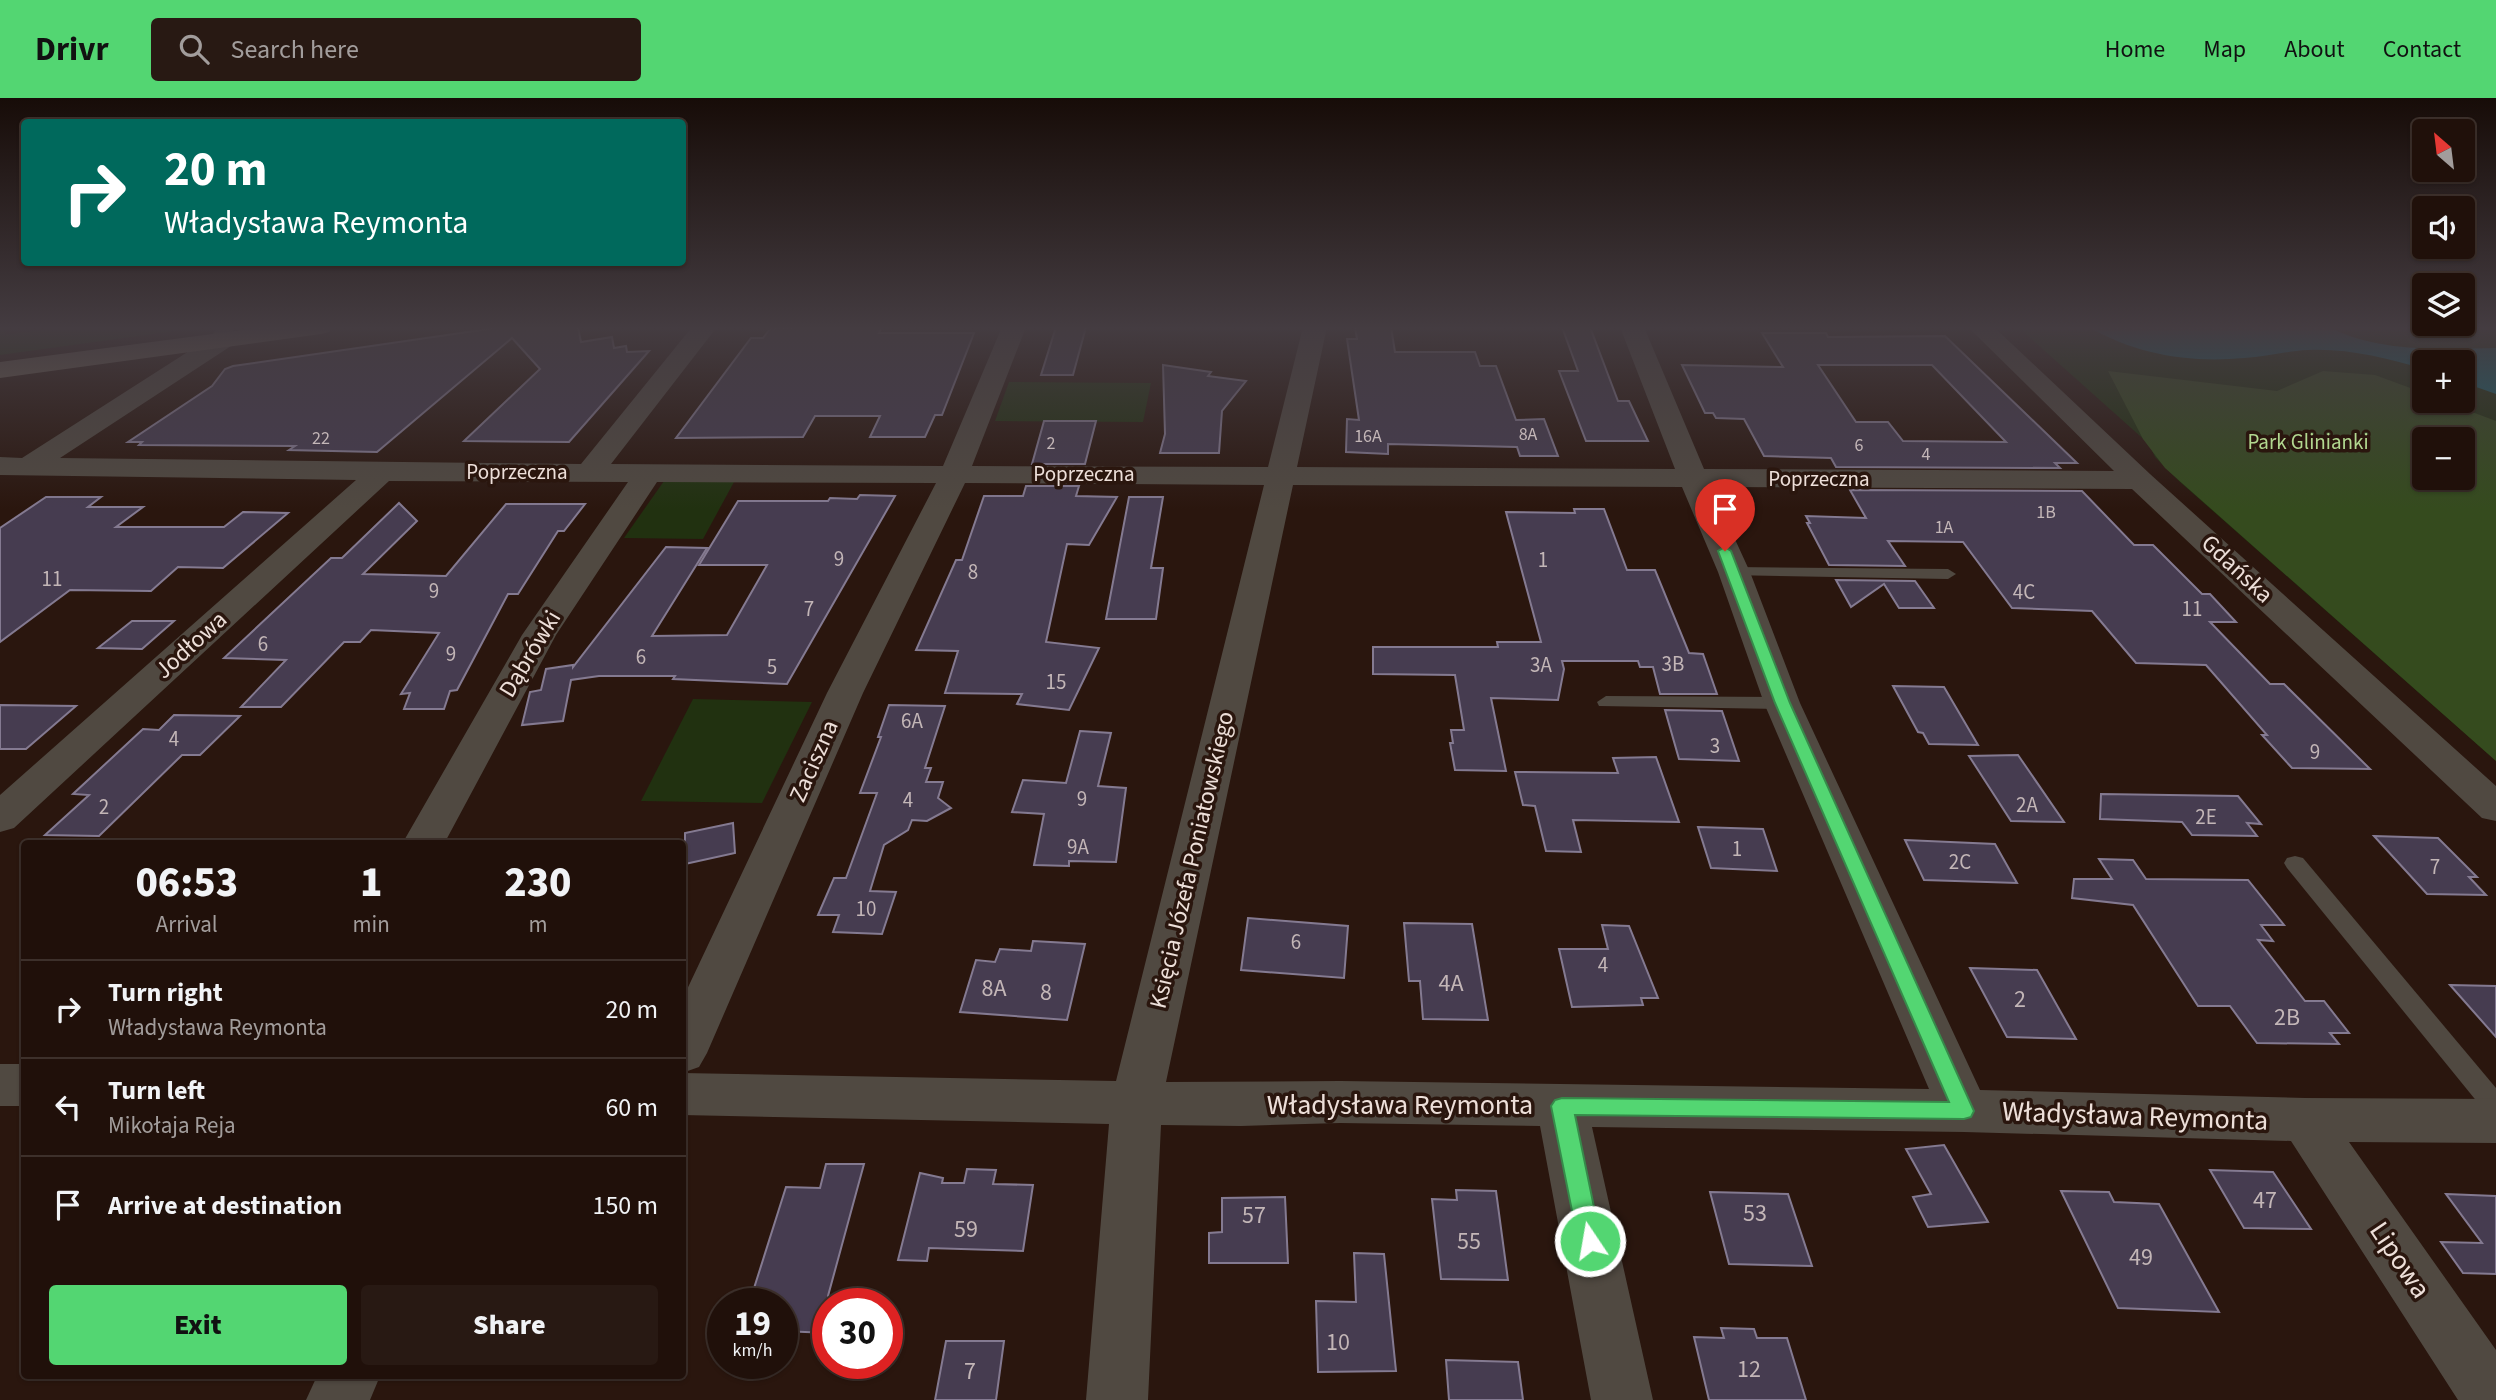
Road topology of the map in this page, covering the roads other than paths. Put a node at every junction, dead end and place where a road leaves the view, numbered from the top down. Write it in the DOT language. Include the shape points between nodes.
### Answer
graph roads {
  1 [pos="147,388"];
  2 [pos="657,388"];
  3 [pos="989,388"];
  4 [pos="1302,388"];
  5 [pos="1656,388"];
  6 [pos="2044,388"];
  7 [pos="0,466"];
  8 [pos="29,466"];
  9 [pos="382,472"];
  10 [pos="590,472"];
  11 [pos="649,472"];
  12 [pos="955,473"];
  13 [pos="1283,474"];
  14 [pos="1693,479"];
  15 [pos="2140,480"];
  16 [pos="0,485"];
  17 [pos="1734,572"];
  18 [pos="1948,574"];
  19 [pos="1606,702"];
  20 [pos="1782,703"];
  21 [pos="2496,807"];
  22 [pos="0,818"];
  23 [pos="425,840"];
  24 [pos="2295,863"];
  25 [pos="686,1044"];
  26 [pos="0,1085"];
  27 [pos="21,1085"];
  28 [pos="686,1094"];
  29 [pos="1136,1104"];
  30 [pos="1562,1106"];
  31 [pos="2496,1106"];
  32 [pos="1964,1111"];
  33 [pos="2305,1121"];
  34 [pos="2496,1121"];
  35 [pos="348,1379"];
  36 [pos="337,1400"];
  37 [pos="1117,1400"];
  38 [pos="1622,1400"];
  39 [pos="2494,1400"];
  1 -- 8 [label="street"];
  2 -- 10 [label="street"];
  3 -- 12 [label="street, Zaciszna"];
  4 -- 13 [label="street, Księcia Józefa Poniatowskiego"];
  5 -- 14 [label="street"];
  6 -- 15 [label="street, Gdańska"];
  7 -- 8 [label="street, Poprzeczna"];
  8 -- 9 [label="street, Poprzeczna"];
  8 -- 16 [label="street"];
  9 -- 10 [label="street, Poprzeczna"];
  9 -- 22 [label="street, Jodłowa"];
  10 -- 11 [label="street, Poprzeczna"];
  11 -- 12 [label="street, Poprzeczna"];
  11 -- 23 [label="street, Dąbrówki" via="538,635"];
  12 -- 13 [label="street, Poprzeczna"];
  12 -- 25 [label="street, Zaciszna" via="845,693"];
  13 -- 14 [label="street, Poprzeczna"];
  13 -- 29 [label="street, Księcia Józefa Poniatowskiego"];
  14 -- 15 [label="street, Poprzeczna"];
  14 -- 17 [label="street"];
  15 -- 21 [label="street, Gdańska"];
  17 -- 18 [label="lane"];
  17 -- 20 [label="street"];
  19 -- 20 [label="lane"];
  20 -- 32 [label="street"];
  24 -- 31 [label="lane"];
  26 -- 27 [label="street"];
  28 -- 29 [label="street, Władysława Reymonta"];
  29 -- 30 [label="street, Władysława Reymonta"];
  29 -- 37 [label="street, Księcia Józefa Poniatowskiego"];
  30 -- 32 [label="street, Władysława Reymonta"];
  30 -- 38 [label="street"];
  32 -- 33 [label="street, Władysława Reymonta"];
  33 -- 34 [label="street, Władysława Reymonta"];
  33 -- 39 [label="street, Lipowa"];
  35 -- 36 [label="street"];
}
